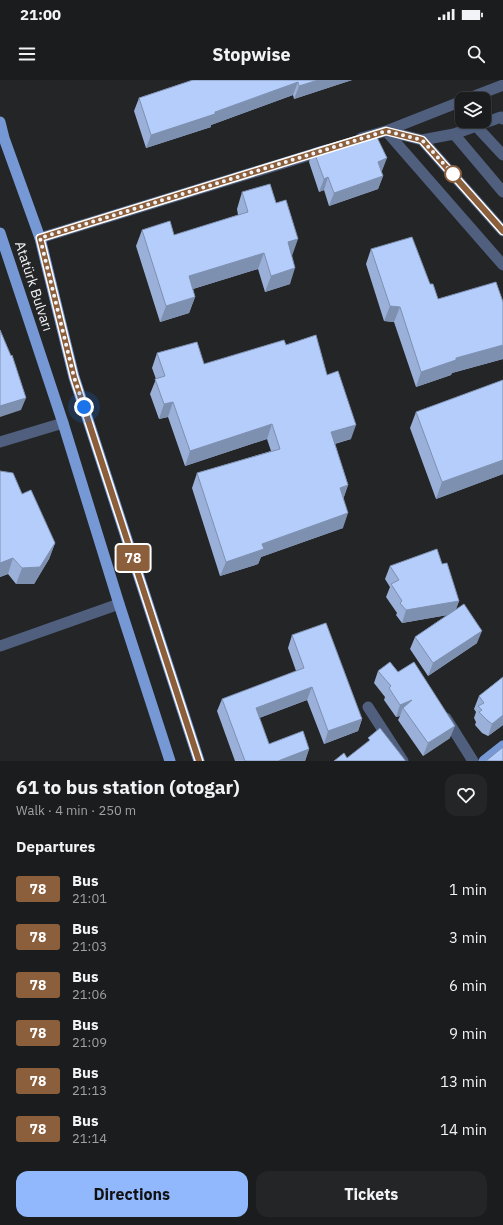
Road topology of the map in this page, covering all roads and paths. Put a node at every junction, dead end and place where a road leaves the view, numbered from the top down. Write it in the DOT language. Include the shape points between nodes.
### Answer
graph roads {
  1 [pos="503,85"];
  2 [pos="485,92"];
  3 [pos="455,104"];
  4 [pos="503,119"];
  5 [pos="491,121"];
  6 [pos="0,122"];
  7 [pos="470,128"];
  8 [pos="478,128"];
  9 [pos="386,131"];
  10 [pos="454,134"];
  11 [pos="422,140"];
  12 [pos="349,142"];
  13 [pos="334,147"];
  14 [pos="503,155"];
  15 [pos="503,192"];
  16 [pos="503,231"];
  17 [pos="0,233"];
  18 [pos="40,238"];
  19 [pos="503,265"];
  20 [pos="63,423"];
  21 [pos="0,442"];
  22 [pos="119,604"];
  23 [pos="0,646"];
  24 [pos="368,707"];
  25 [pos="440,708"];
  26 [pos="503,746"];
  27 [pos="169,761"];
  28 [pos="199,761"];
  29 [pos="402,761"];
  30 [pos="473,761"];
  31 [pos="484,761"];
  1 -- 2 [label="street"];
  3 -- 9 [label="street"];
  4 -- 5 [label="street" via="501,117"];
  6 -- 18 [label="main road"];
  7 -- 10 [label="street"];
  8 -- 14 [label="street"];
  9 -- 11 [label="street"];
  9 -- 12 [label="street"];
  9 -- 19 [label="street"];
  10 -- 11 [label="street"];
  10 -- 15 [label="street"];
  11 -- 16 [label="street"];
  13 -- 18 [label="street"];
  17 -- 20 [label="main road, Atatürk Bulvarı"];
  18 -- 28 [label="main road" via="74,377"];
  20 -- 21 [label="street"];
  20 -- 22 [label="main road, Atatürk Bulvarı"];
  22 -- 23 [label="street"];
  22 -- 27 [label="main road, Atatürk Bulvarı"];
  24 -- 29 [label="street"];
  25 -- 30 [label="street"];
  26 -- 31 [label="main road"];
}
